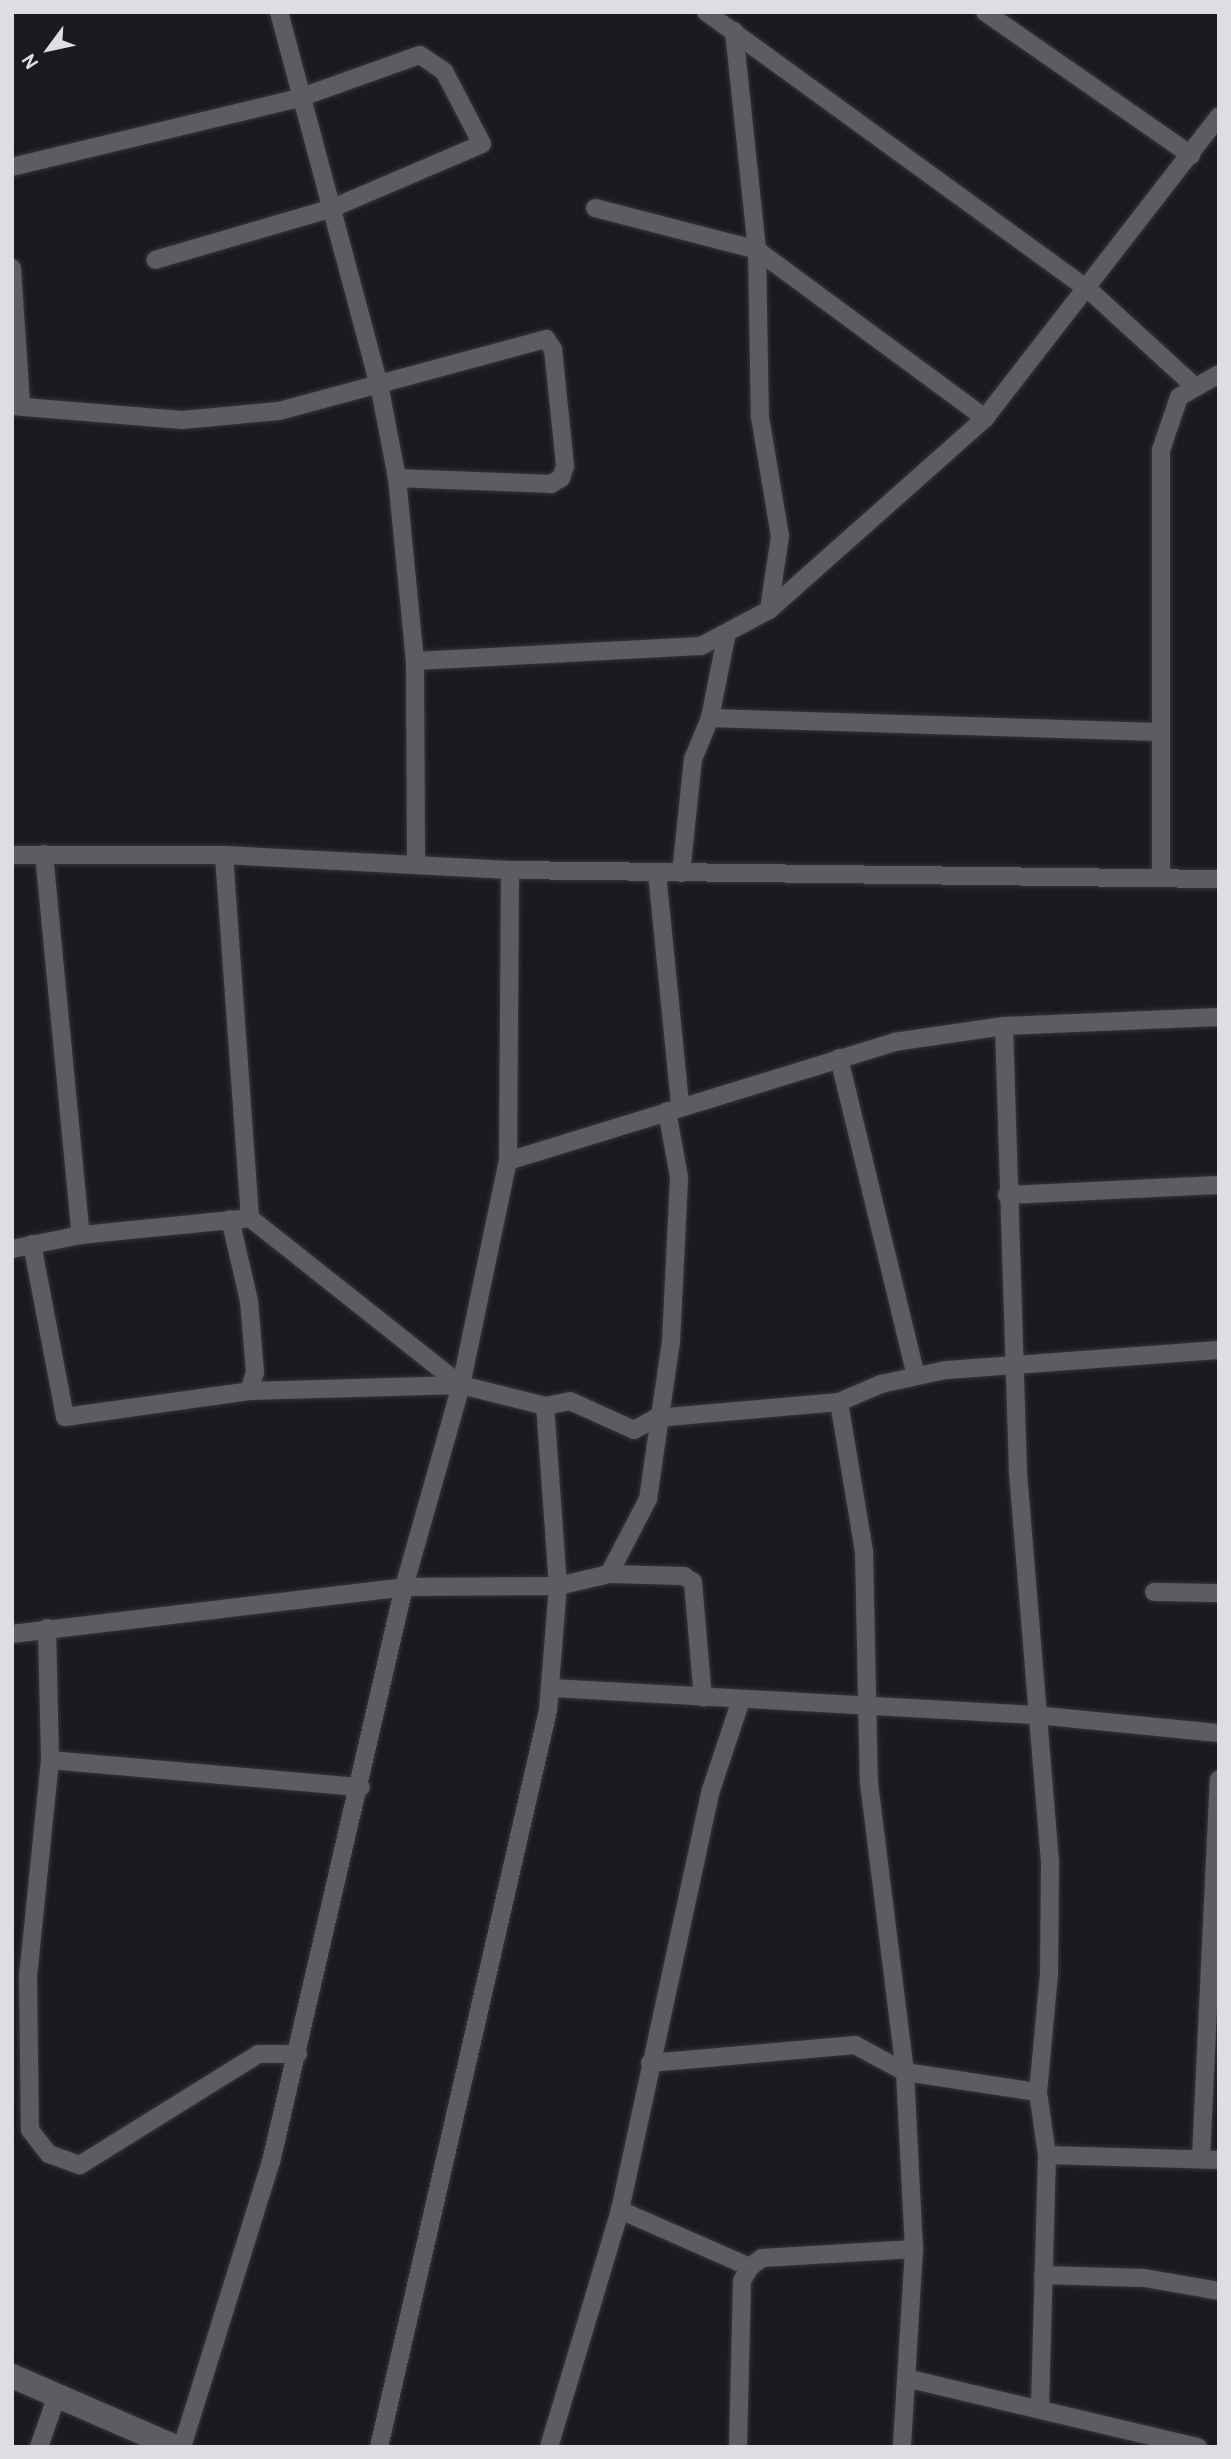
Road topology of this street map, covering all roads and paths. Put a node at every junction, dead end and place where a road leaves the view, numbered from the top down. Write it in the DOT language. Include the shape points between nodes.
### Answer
graph roads {
  1 [pos="279,12"];
  2 [pos="706,12"];
  3 [pos="985,12"];
  4 [pos="734,31"];
  5 [pos="299,99"];
  6 [pos="1219,117"];
  7 [pos="1191,155"];
  8 [pos="12,167"];
  9 [pos="333,208"];
  10 [pos="594,208"];
  11 [pos="757,250"];
  12 [pos="156,260"];
  13 [pos="12,268"];
  14 [pos="1089,290"];
  15 [pos="1219,374"];
  16 [pos="379,384"];
  17 [pos="1192,385"];
  18 [pos="17,405"];
  19 [pos="985,418"];
  20 [pos="397,478"];
  21 [pos="769,610"];
  22 [pos="726,637"];
  23 [pos="415,661"];
  24 [pos="710,718"];
  25 [pos="1157,732"];
  26 [pos="44,854"];
  27 [pos="12,855"];
  28 [pos="224,855"];
  29 [pos="416,863"];
  30 [pos="510,870"];
  31 [pos="657,873"];
  32 [pos="681,873"];
  33 [pos="1161,874"];
  34 [pos="1219,879"];
  35 [pos="1219,1017"];
  36 [pos="1004,1026"];
  37 [pos="839,1058"];
  38 [pos="673,1108"];
  39 [pos="508,1161"];
  40 [pos="1219,1185"];
  41 [pos="1007,1195"];
  42 [pos="250,1218"];
  43 [pos="230,1219"];
  44 [pos="81,1235"];
  45 [pos="32,1244"];
  46 [pos="12,1249"];
  47 [pos="1219,1350"];
  48 [pos="1016,1366"];
  49 [pos="916,1376"];
  50 [pos="461,1385"];
  51 [pos="248,1391"];
  52 [pos="839,1402"];
  53 [pos="545,1406"];
  54 [pos="656,1418"];
  55 [pos="609,1574"];
  56 [pos="558,1586"];
  57 [pos="404,1587"];
  58 [pos="1154,1592"];
  59 [pos="1219,1594"];
  60 [pos="47,1628"];
  61 [pos="12,1634"];
  62 [pos="552,1688"];
  63 [pos="703,1698"];
  64 [pos="741,1700"];
  65 [pos="868,1709"];
  66 [pos="1035,1715"];
  67 [pos="1219,1732"];
  68 [pos="50,1760"];
  69 [pos="1219,1779"];
  70 [pos="361,1787"];
  71 [pos="298,2054"];
  72 [pos="650,2063"];
  73 [pos="905,2073"];
  74 [pos="1038,2092"];
  75 [pos="1048,2155"];
  76 [pos="1210,2158"];
  77 [pos="620,2210"];
  78 [pos="914,2249"];
  79 [pos="750,2267"];
  80 [pos="1043,2275"];
  81 [pos="1219,2291"];
  82 [pos="12,2376"];
  83 [pos="909,2379"];
  84 [pos="57,2395"];
  85 [pos="1040,2408"];
  86 [pos="39,2447"];
  87 [pos="175,2447"];
  88 [pos="182,2447"];
  89 [pos="379,2447"];
  90 [pos="549,2447"];
  91 [pos="738,2447"];
  92 [pos="902,2447"];
  93 [pos="1198,2447"];
  1 -- 5 [label="street"];
  2 -- 4 [label="street"];
  3 -- 7 [label="street"];
  4 -- 11 [label="street"];
  4 -- 14 [label="street"];
  5 -- 8 [label="street" via="65,159"];
  5 -- 9 [label="street"];
  5 -- 9 [label="street" via="420,55 444,71 482,144"];
  6 -- 7 [label="street"];
  7 -- 14 [label="street"];
  9 -- 12 [label="street"];
  9 -- 16 [label="street"];
  10 -- 11 [label="street"];
  11 -- 19 [label="street"];
  11 -- 21 [label="street" via="760,417 780,536"];
  13 -- 18 [label="street"];
  14 -- 17 [label="street"];
  14 -- 19 [label="street"];
  15 -- 17 [label="street"];
  16 -- 18 [label="street" via="279,411 183,420"];
  16 -- 20 [label="street"];
  16 -- 20 [label="street" via="536,338 553,349 565,466 561,478 551,484"];
  17 -- 25 [label="street" via="1170,412 1161,450"];
  19 -- 21 [label="street"];
  20 -- 23 [label="street"];
  21 -- 22 [label="street"];
  22 -- 23 [label="street" via="650,651"];
  22 -- 24 [label="street"];
  23 -- 29 [label="street"];
  24 -- 25 [label="street"];
  24 -- 32 [label="street" via="693,759"];
  25 -- 33 [label="street"];
  26 -- 27 [label="street"];
  26 -- 28 [label="street"];
  26 -- 44 [label="street"];
  28 -- 29 [label="street"];
  28 -- 42 [label="street"];
  29 -- 30 [label="street"];
  30 -- 31 [label="street"];
  30 -- 39 [label="street"];
  31 -- 32 [label="street"];
  31 -- 38 [label="street"];
  32 -- 33 [label="street"];
  33 -- 34 [label="street"];
  35 -- 36 [label="street"];
  36 -- 37 [label="street" via="894,1042"];
  36 -- 41 [label="street"];
  37 -- 38 [label="street"];
  37 -- 49 [label="street"];
  38 -- 39 [label="street"];
  38 -- 54 [label="street" via="680,1248"];
  39 -- 50 [label="street"];
  40 -- 41 [label="street"];
  41 -- 48 [label="street"];
  42 -- 43 [label="street"];
  42 -- 50 [label="street"];
  43 -- 44 [label="street"];
  43 -- 51 [label="street" via="249,1301 256,1372"];
  44 -- 45 [label="street"];
  45 -- 46 [label="street"];
  45 -- 51 [label="street" via="65,1417"];
  47 -- 48 [label="street"];
  48 -- 49 [label="street"];
  48 -- 66 [label="street"];
  49 -- 52 [label="street"];
  50 -- 51 [label="street"];
  50 -- 53 [label="street"];
  50 -- 57 [label="street"];
  52 -- 54 [label="street"];
  52 -- 65 [label="street" via="864,1551"];
  53 -- 54 [label="street" via="570,1401 634,1430"];
  53 -- 56 [label="street"];
  54 -- 55 [label="street" via="648,1500"];
  55 -- 56 [label="street"];
  55 -- 63 [label="street" via="684,1576 693,1582"];
  56 -- 57 [label="street"];
  56 -- 62 [label="street"];
  57 -- 60 [label="street"];
  57 -- 70 [label="street"];
  58 -- 59 [label="street"];
  60 -- 61 [label="street"];
  60 -- 68 [label="street"];
  62 -- 63 [label="street"];
  62 -- 89 [label="street"];
  63 -- 64 [label="street"];
  64 -- 65 [label="street"];
  64 -- 72 [label="street" via="711,1790"];
  65 -- 66 [label="street"];
  65 -- 73 [label="street" via="869,1783"];
  66 -- 67 [label="street"];
  66 -- 74 [label="street" via="1046,1778 1050,1861 1048,1999"];
  68 -- 70 [label="street"];
  68 -- 71 [label="street" via="27,1975 30,2130 49,2154 80,2165 258,2054"];
  69 -- 76 [label="street"];
  70 -- 71 [label="street"];
  71 -- 88 [label="street"];
  72 -- 73 [label="street" via="855,2045"];
  72 -- 77 [label="street"];
  73 -- 74 [label="street"];
  73 -- 78 [label="street"];
  74 -- 75 [label="street"];
  75 -- 76 [label="street"];
  75 -- 80 [label="street"];
  77 -- 79 [label="street"];
  77 -- 90 [label="street"];
  78 -- 79 [label="street" via="762,2258"];
  78 -- 83 [label="street"];
  79 -- 91 [label="street" via="741,2281"];
  80 -- 81 [label="street" via="1144,2278"];
  80 -- 85 [label="street"];
  82 -- 84 [label="main road"];
  83 -- 85 [label="street"];
  83 -- 92 [label="street"];
  84 -- 86 [label="street"];
  84 -- 87 [label="main road"];
  85 -- 93 [label="street"];
}
